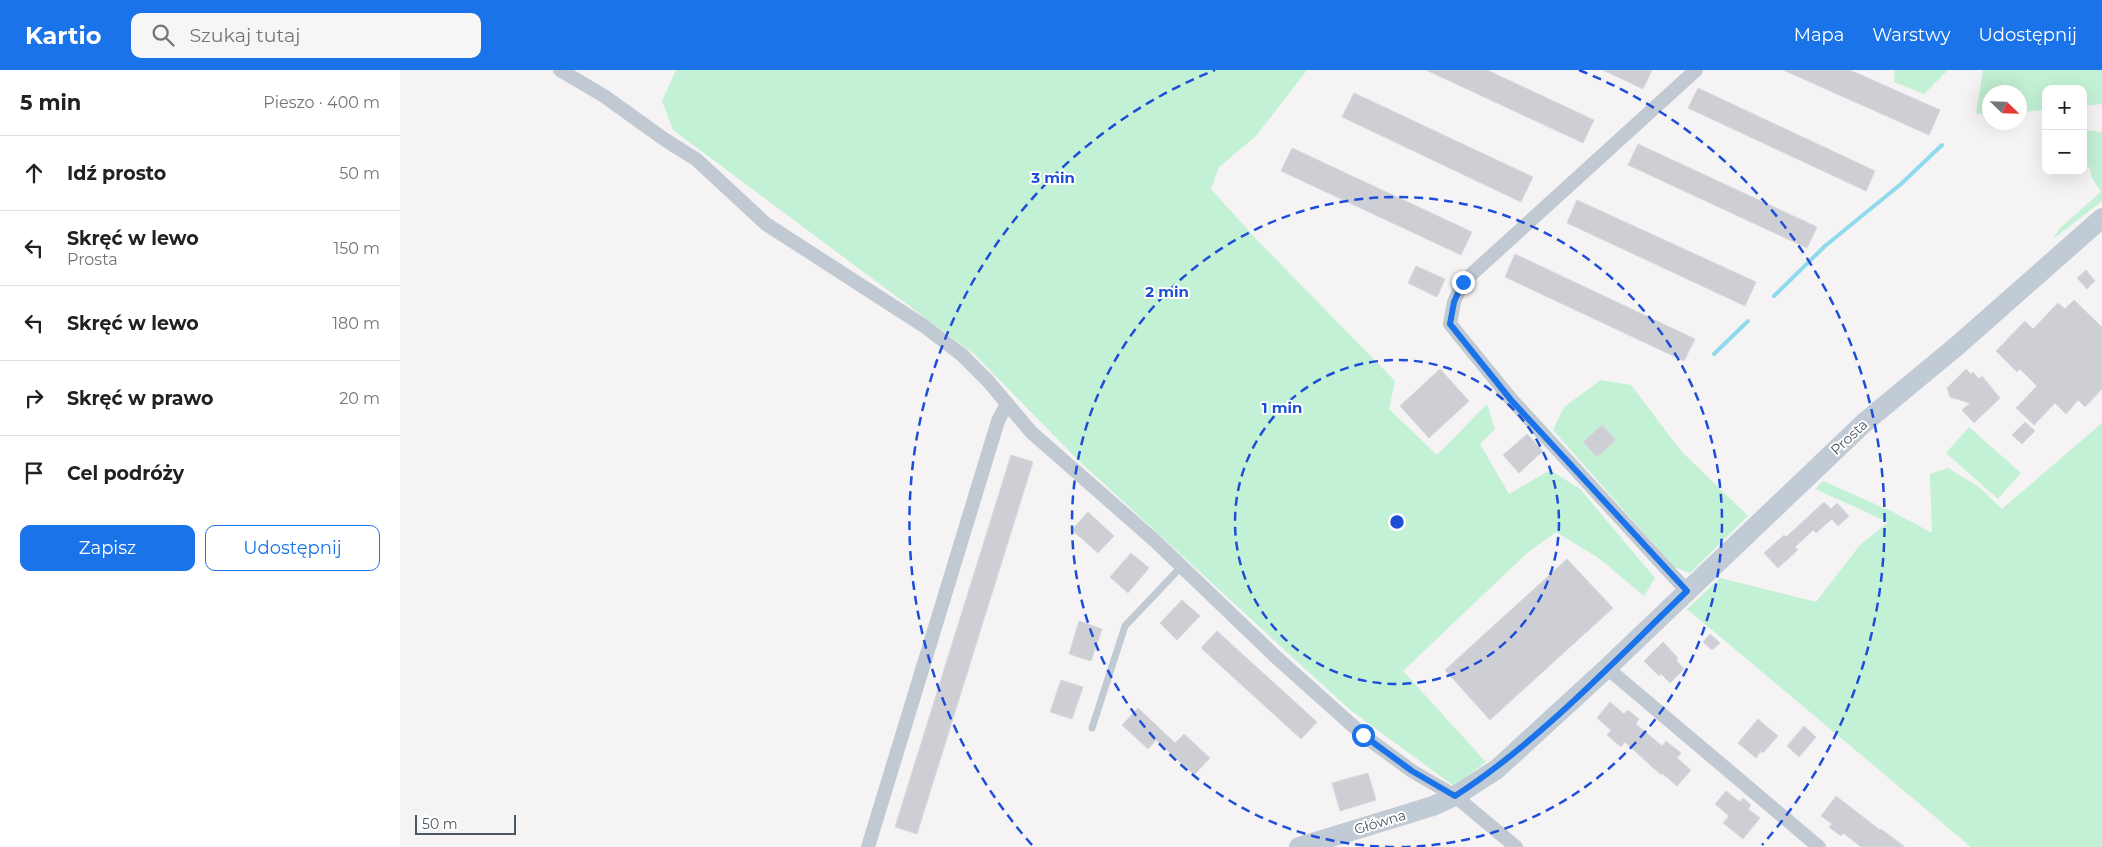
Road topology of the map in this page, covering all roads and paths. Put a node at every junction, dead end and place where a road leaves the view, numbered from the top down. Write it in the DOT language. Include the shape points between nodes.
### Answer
graph roads {
  1 [pos="560,70"];
  2 [pos="1696,70"];
  3 [pos="2102,218"];
  4 [pos="1007,404"];
  5 [pos="1181,567"];
  6 [pos="1687,591"];
  7 [pos="1607,668"];
  8 [pos="1092,728"];
  9 [pos="1455,796"];
  10 [pos="1433,806"];
  11 [pos="868,847"];
  12 [pos="1300,847"];
  13 [pos="1516,847"];
  14 [pos="1819,847"];
  1 -- 4 [label="street" via="697,160 766,224 945,341"];
  2 -- 6 [label="street" via="1463,282 1454,302 1450,324 1511,400"];
  3 -- 6 [label="street, Prosta" via="1958,345 1864,422"];
  4 -- 5 [label="street" via="1037,438"];
  4 -- 11 [label="street" via="995,430"];
  5 -- 8 [label="lane" via="1125,626"];
  5 -- 9 [label="street" via="1370,741"];
  6 -- 7 [label="street, Prosta"];
  7 -- 9 [label="street, Prosta" via="1497,768"];
  7 -- 14 [label="street"];
  9 -- 10 [label="street, Prosta"];
  9 -- 13 [label="street"];
  10 -- 12 [label="street, Główna"];
}
